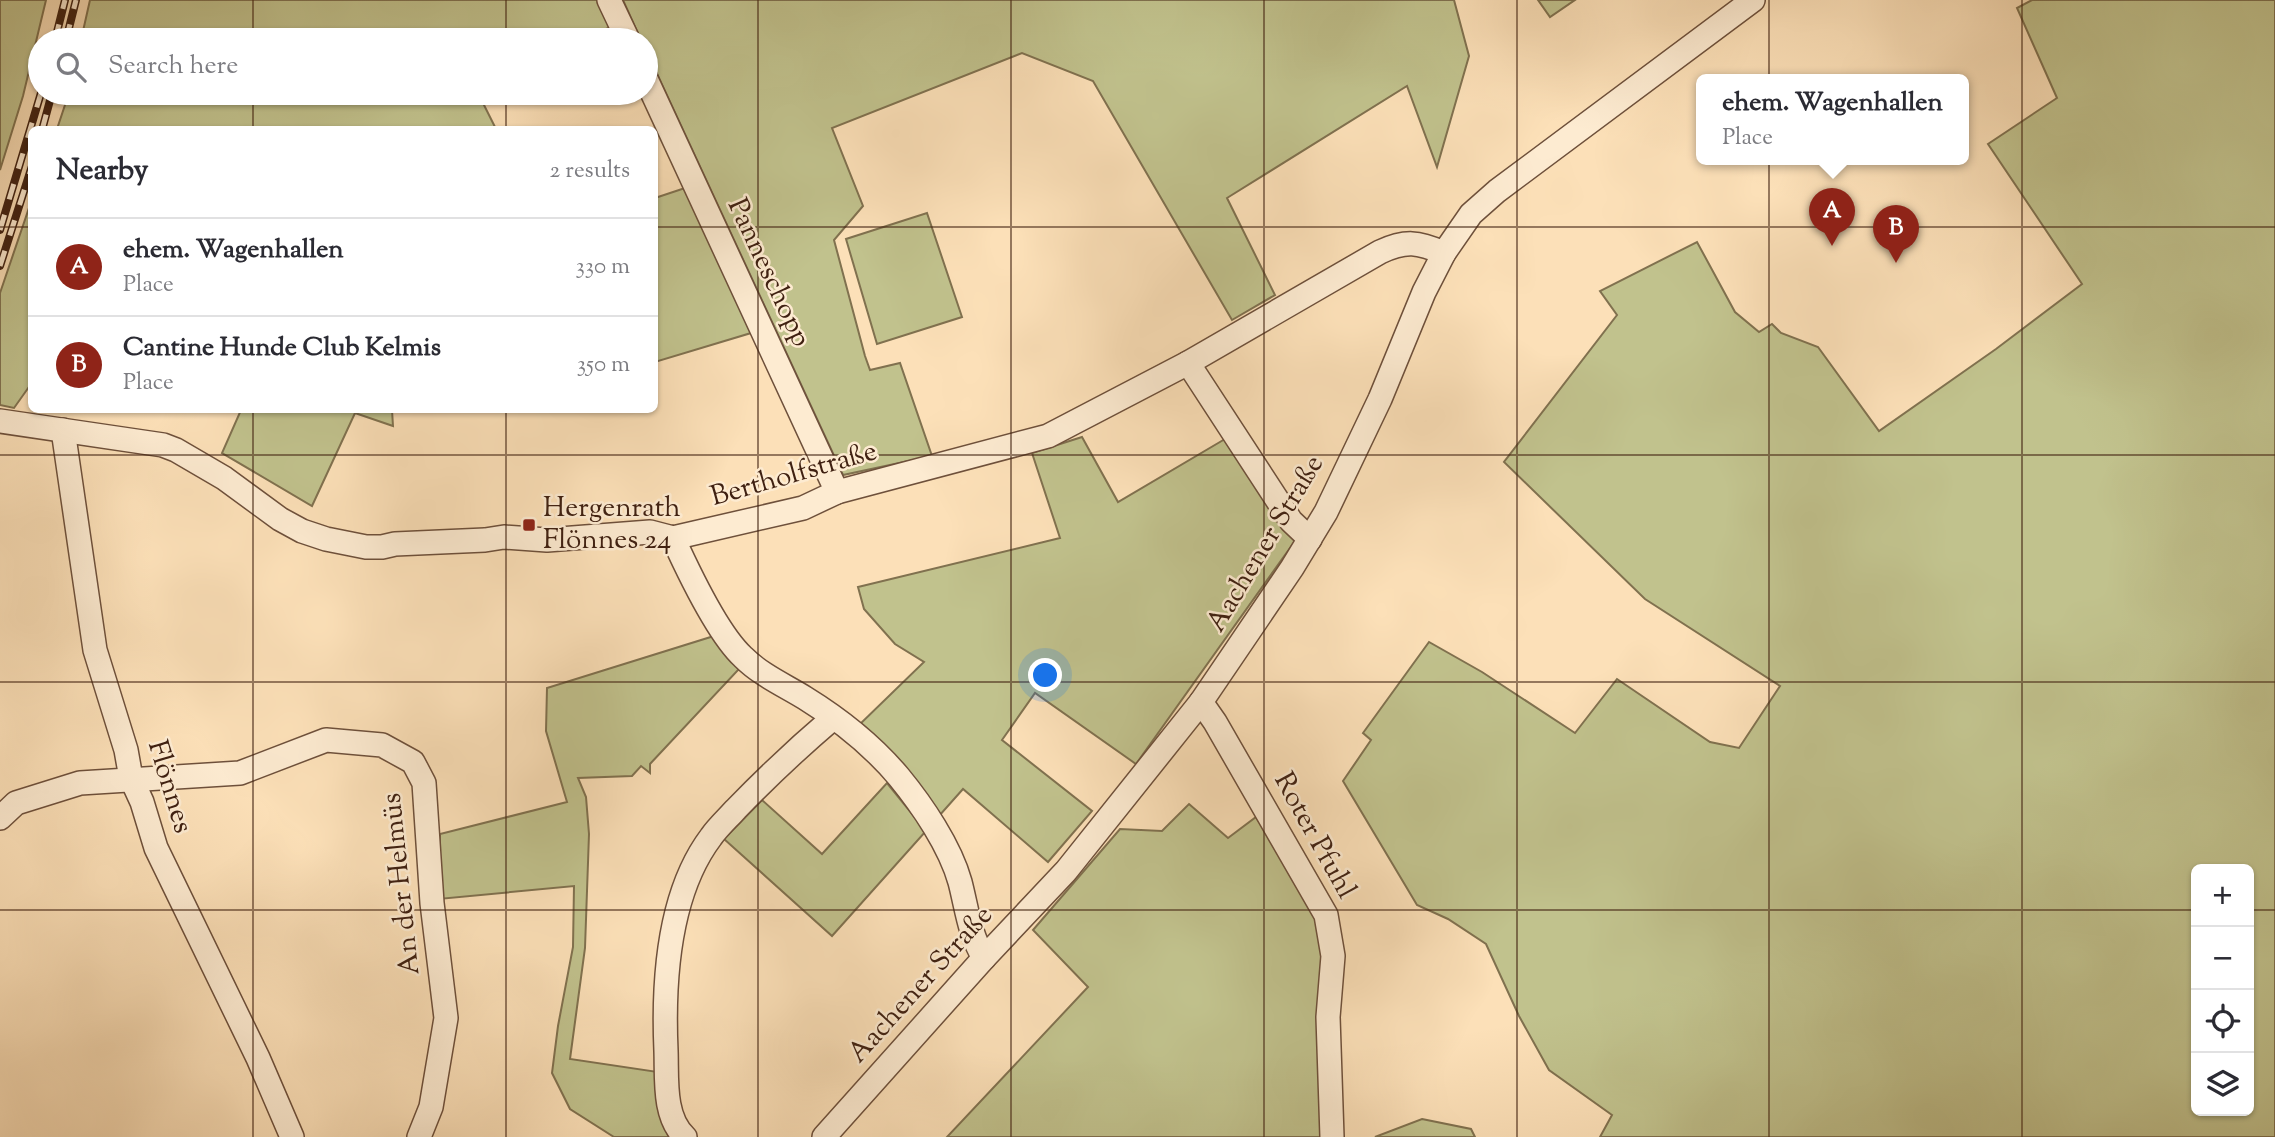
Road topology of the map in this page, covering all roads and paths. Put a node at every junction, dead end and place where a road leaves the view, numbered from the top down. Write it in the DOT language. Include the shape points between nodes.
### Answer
graph roads {
  1 [pos="609,0"];
  2 [pos="1753,0"];
  3 [pos="622,28"];
  4 [pos="658,105"];
  5 [pos="1444,253"];
  6 [pos="1188,363"];
  7 [pos="4,421"];
  8 [pos="62,430"];
  9 [pos="837,492"];
  10 [pos="673,538"];
  11 [pos="1310,539"];
  12 [pos="1201,702"];
  13 [pos="832,718"];
  14 [pos="131,778"];
  15 [pos="0,818"];
  16 [pos="984,958"];
  17 [pos="292,1137"];
  18 [pos="419,1137"];
  19 [pos="685,1137"];
  20 [pos="824,1137"];
  21 [pos="1332,1137"];
  1 -- 3 [label="street"];
  2 -- 5 [label="street, Aachener Straße" via="1497,191 1471,214"];
  4 -- 9 [label="street, Panneschopp"];
  5 -- 6 [label="street, Bertholfstraße" via="1415,243 1398,244"];
  5 -- 11 [label="street, Aachener Straße" via="1380,399"];
  6 -- 9 [label="street, Bertholfstraße" via="1048,436"];
  6 -- 11 [label="street" via="1291,521"];
  7 -- 8 [label="street, Bertholfstraße"];
  8 -- 10 [label="street, Bertholfstraße" via="163,445 224,478 302,531 366,547 650,532"];
  8 -- 14 [label="street, Flönnes" via="95,650"];
  9 -- 10 [label="street, Bertholfstraße" via="803,508"];
  10 -- 13 [label="street" via="715,618 741,656"];
  11 -- 12 [label="street, Aachener Straße"];
  12 -- 16 [label="street, Aachener Straße" via="1066,871"];
  12 -- 21 [label="street, Roter Pfuhl" via="1326,915 1333,956 1328,1017"];
  13 -- 16 [label="street" via="872,747 900,778 943,841 960,883 968,924"];
  13 -- 19 [label="street" via="769,774 711,837 690,873 677,909 664,1004 668,1106"];
  14 -- 15 [label="street, An der Helmüs" via="80,783 16,803"];
  14 -- 17 [label="street, Flönnes" via="156,848"];
  14 -- 18 [label="street, An der Helmüs" via="240,773 326,740 382,745 413,762 424,783 446,1018 431,1107"];
  16 -- 20 [label="street, Aachener Straße"];
}
